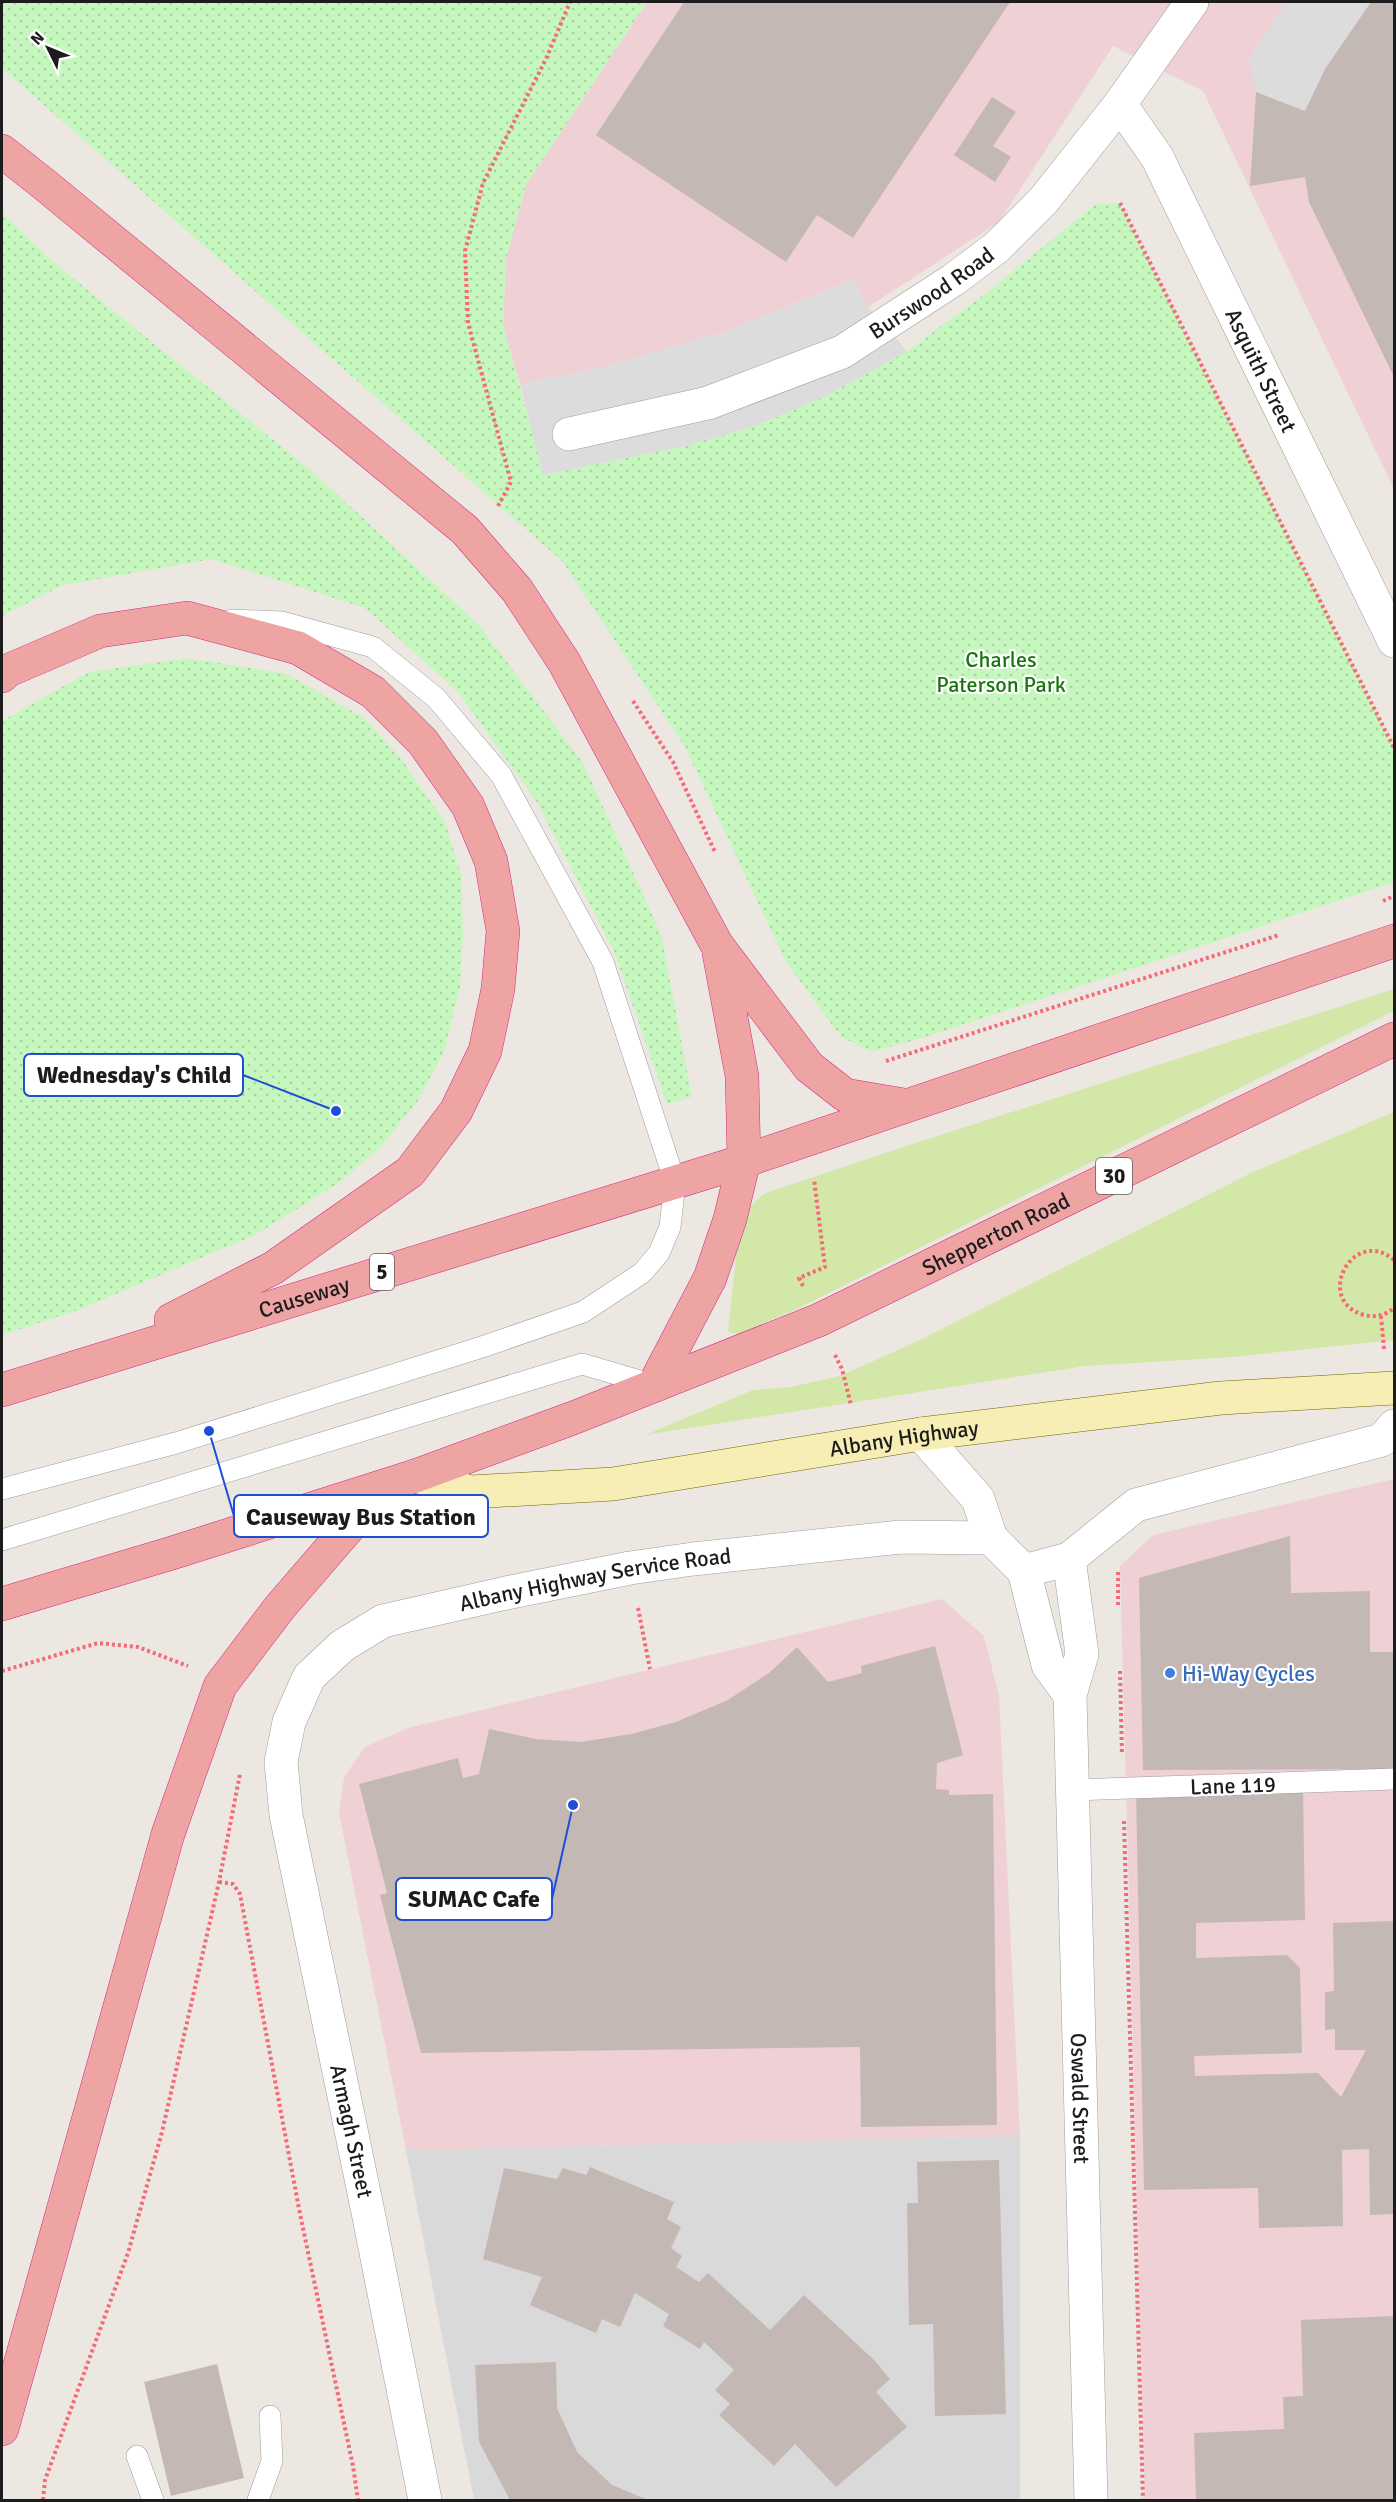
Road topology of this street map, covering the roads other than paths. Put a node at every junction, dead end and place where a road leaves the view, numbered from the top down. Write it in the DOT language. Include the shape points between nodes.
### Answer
graph roads {
  1 [pos="1192,2"];
  2 [pos="1120,104"];
  3 [pos="2,152"];
  4 [pos="569,434"];
  5 [pos="187,618"];
  6 [pos="1395,641"];
  7 [pos="2,676"];
  8 [pos="1395,941"];
  9 [pos="717,945"];
  10 [pos="1395,1039"];
  11 [pos="908,1106"];
  12 [pos="744,1161"];
  13 [pos="675,1182"];
  14 [pos="89,1362"];
  15 [pos="654,1385"];
  16 [pos="1395,1388"];
  17 [pos="2,1390"];
  18 [pos="1395,1426"];
  19 [pos="921,1434"];
  20 [pos="415,1476"];
  21 [pos="2,1489"];
  22 [pos="991,1538"];
  23 [pos="2,1540"];
  24 [pos="1069,1559"];
  25 [pos="1024,1571"];
  26 [pos="2,1604"];
  27 [pos="1070,1695"];
  28 [pos="281,1762"];
  29 [pos="1395,1779"];
  30 [pos="1072,1790"];
  31 [pos="270,2416"];
  32 [pos="2,2429"];
  33 [pos="137,2456"];
  34 [pos="153,2500"];
  35 [pos="258,2500"];
  36 [pos="425,2500"];
  37 [pos="1091,2500"];
  1 -- 2 [label="street, Burswood Road"];
  2 -- 4 [label="street, Burswood Road" via="1043,201 997,247 954,280 842,352 708,403"];
  2 -- 6 [label="street, Asquith Street" via="1157,157"];
  3 -- 9 [label="highway" via="465,530 518,590 564,662"];
  5 -- 7 [label="highway" via="100,631"];
  5 -- 13 [label="lane" via="282,622 373,647 436,698 501,775 603,962"];
  5 -- 14 [label="highway" via="298,648 373,692 423,742 468,806 491,861 503,931 498,989 485,1051 466,1091 456,1111 410,1172 273,1268"];
  8 -- 11 [label="highway"];
  9 -- 11 [label="highway" via="809,1067 845,1095"];
  9 -- 12 [label="highway" via="742,1076"];
  10 -- 15 [label="highway, Shepperton Road / 30" via="819,1320"];
  11 -- 12 [label="highway"];
  12 -- 13 [label="highway, Causeway / 5"];
  12 -- 15 [label="highway" via="710,1278"];
  13 -- 14 [label="highway, Causeway / 5"];
  13 -- 21 [label="lane" via="670,1227 659,1253 642,1273 583,1312 176,1443"];
  14 -- 17 [label="highway, Causeway / 5"];
  15 -- 20 [label="highway"];
  15 -- 23 [label="lane" via="582,1364"];
  16 -- 19 [label="main road, Albany Highway" via="1221,1398"];
  18 -- 24 [label="street" via="1382,1440 1136,1505"];
  19 -- 20 [label="main road, Albany Highway" via="614,1484 471,1492"];
  19 -- 22 [label="street" via="978,1499"];
  20 -- 26 [label="highway"];
  20 -- 32 [label="highway" via="350,1526 280,1607 220,1686 168,1834"];
  22 -- 25 [label="street"];
  22 -- 28 [label="street, Albany Highway Service Road" via="901,1538 693,1559 630,1568 383,1621 342,1646 309,1677 289,1722"];
  24 -- 25 [label="street"];
  24 -- 27 [label="street, Oswald Street" via="1082,1654"];
  25 -- 27 [label="street" via="1048,1665"];
  27 -- 30 [label="street, Oswald Street"];
  28 -- 36 [label="street, Armagh Street" via="286,1815"];
  29 -- 30 [label="lane, Lane 119"];
  30 -- 37 [label="street, Oswald Street"];
  31 -- 35 [label="lane" via="272,2461"];
  33 -- 34 [label="lane"];
}
